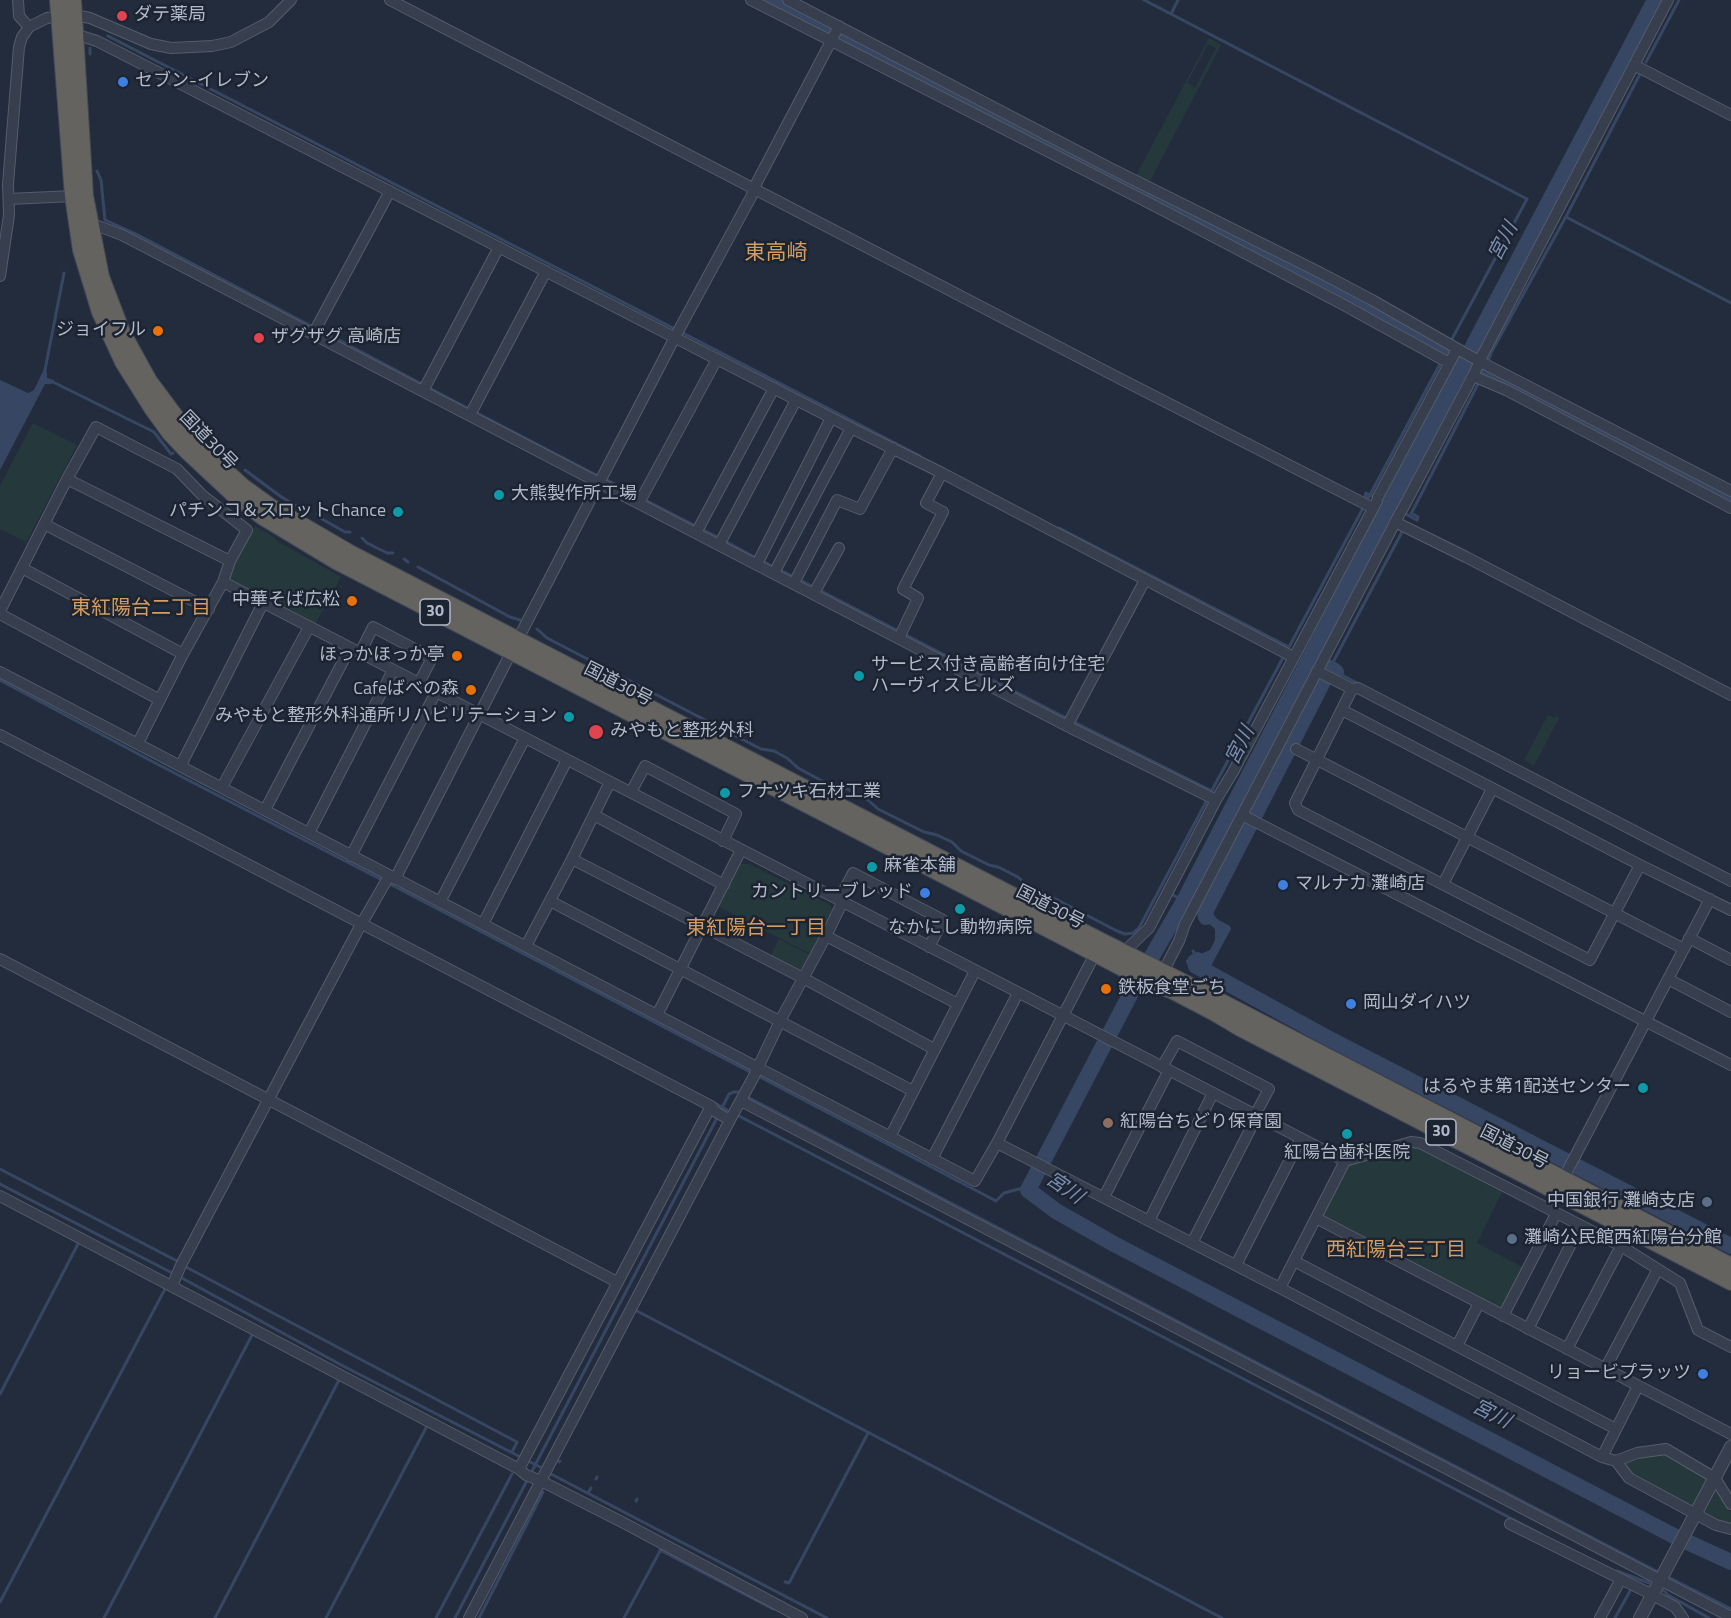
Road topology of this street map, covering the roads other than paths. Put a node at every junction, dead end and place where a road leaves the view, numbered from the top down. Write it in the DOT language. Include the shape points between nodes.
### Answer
graph roads {
  1 [pos="18,0"];
  2 [pos="291,0"];
  3 [pos="390,0"];
  4 [pos="751,0"];
  5 [pos="788,0"];
  6 [pos="1668,0"];
  7 [pos="66,8"];
  8 [pos="29,27"];
  9 [pos="836,34"];
  10 [pos="75,37"];
  11 [pos="1634,65"];
  12 [pos="1731,115"];
  13 [pos="756,185"];
  14 [pos="390,191"];
  15 [pos="73,195"];
  16 [pos="9,199"];
  17 [pos="90,223"];
  18 [pos="499,247"];
  19 [pos="546,271"];
  20 [pos="0,276"];
  21 [pos="678,333"];
  22 [pos="313,334"];
  23 [pos="1451,356"];
  24 [pos="717,359"];
  25 [pos="1480,370"];
  26 [pos="424,387"];
  27 [pos="774,388"];
  28 [pos="796,400"];
  29 [pos="472,412"];
  30 [pos="831,418"];
  31 [pos="851,428"];
  32 [pos="892,448"];
  33 [pos="942,473"];
  34 [pos="67,479"];
  35 [pos="600,483"];
  36 [pos="1731,491"];
  37 [pos="640,500"];
  38 [pos="1371,503"];
  39 [pos="1731,508"];
  40 [pos="1401,519"];
  41 [pos="44,524"];
  42 [pos="698,529"];
  43 [pos="721,541"];
  44 [pos="839,548"];
  45 [pos="230,561"];
  46 [pos="758,561"];
  47 [pos="22,568"];
  48 [pos="775,570"];
  49 [pos="795,580"];
  50 [pos="1145,580"];
  51 [pos="223,582"];
  52 [pos="816,590"];
  53 [pos="263,603"];
  54 [pos="208,609"];
  55 [pos="0,613"];
  56 [pos="309,627"];
  57 [pos="901,634"];
  58 [pos="514,645"];
  59 [pos="355,651"];
  60 [pos="183,654"];
  61 [pos="1289,654"];
  62 [pos="393,670"];
  63 [pos="0,672"];
  64 [pos="1324,675"];
  65 [pos="418,683"];
  66 [pos="1352,689"];
  67 [pos="436,692"];
  68 [pos="1731,695"];
  69 [pos="160,700"];
  70 [pos="1342,710"];
  71 [pos="480,714"];
  72 [pos="1069,723"];
  73 [pos="0,735"];
  74 [pos="525,738"];
  75 [pos="138,743"];
  76 [pos="1296,749"];
  77 [pos="567,760"];
  78 [pos="1317,760"];
  79 [pos="181,765"];
  80 [pos="610,782"];
  81 [pos="222,787"];
  82 [pos="1492,789"];
  83 [pos="631,792"];
  84 [pos="1211,798"];
  85 [pos="265,810"];
  86 [pos="594,815"];
  87 [pos="1249,819"];
  88 [pos="309,833"];
  89 [pos="1468,837"];
  90 [pos="723,840"];
  91 [pos="741,850"];
  92 [pos="351,856"];
  93 [pos="572,859"];
  94 [pos="1640,865"];
  95 [pos="389,880"];
  96 [pos="1731,881"];
  97 [pos="1443,884"];
  98 [pos="724,885"];
  99 [pos="1710,899"];
  100 [pos="550,901"];
  101 [pos="841,901"];
  102 [pos="440,902"];
  103 [pos="1731,910"];
  104 [pos="1615,913"];
  105 [pos="364,922"];
  106 [pos="483,924"];
  107 [pos="702,927"];
  108 [pos="826,936"];
  109 [pos="1689,938"];
  110 [pos="526,946"];
  111 [pos="929,947"];
  112 [pos="1098,947"];
  113 [pos="1684,949"];
  114 [pos="0,959"];
  115 [pos="1731,960"];
  116 [pos="1127,961"];
  117 [pos="681,969"];
  118 [pos="975,971"];
  119 [pos="1158,977"];
  120 [pos="803,978"];
  121 [pos="1668,979"];
  122 [pos="1018,993"];
  123 [pos="958,1004"];
  124 [pos="1731,1011"];
  125 [pos="657,1015"];
  126 [pos="1063,1016"];
  127 [pos="780,1021"];
  128 [pos="1645,1023"];
  129 [pos="934,1049"];
  130 [pos="1731,1065"];
  131 [pos="1165,1069"];
  132 [pos="756,1073"];
  133 [pos="913,1091"];
  134 [pos="1213,1093"];
  135 [pos="271,1097"];
  136 [pos="743,1097"];
  137 [pos="720,1113"];
  138 [pos="1256,1116"];
  139 [pos="890,1137"];
  140 [pos="1301,1138"];
  141 [pos="997,1143"];
  142 [pos="932,1159"];
  143 [pos="1345,1161"];
  144 [pos="1565,1175"];
  145 [pos="0,1196"];
  146 [pos="1104,1197"];
  147 [pos="1556,1214"];
  148 [pos="1316,1218"];
  149 [pos="1149,1221"];
  150 [pos="1580,1226"];
  151 [pos="1192,1243"];
  152 [pos="1621,1246"];
  153 [pos="1294,1261"];
  154 [pos="1236,1265"];
  155 [pos="1731,1266"];
  156 [pos="1658,1269"];
  157 [pos="175,1279"];
  158 [pos="617,1282"];
  159 [pos="1731,1282"];
  160 [pos="1280,1288"];
  161 [pos="1479,1303"];
  162 [pos="1503,1316"];
  163 [pos="1528,1329"];
  164 [pos="1457,1346"];
  165 [pos="1731,1347"];
  166 [pos="1567,1349"];
  167 [pos="1605,1369"];
  168 [pos="1638,1386"];
  169 [pos="1616,1429"];
  170 [pos="1731,1434"];
  171 [pos="1731,1448"];
  172 [pos="1602,1457"];
  173 [pos="1616,1461"];
  174 [pos="528,1470"];
  175 [pos="1715,1478"];
  176 [pos="1731,1504"];
  177 [pos="1694,1516"];
  178 [pos="1510,1524"];
  179 [pos="1731,1529"];
  180 [pos="1577,1550"];
  181 [pos="1662,1576"];
  182 [pos="1621,1579"];
  183 [pos="1653,1595"];
  184 [pos="1731,1617"];
  185 [pos="469,1618"];
  186 [pos="802,1618"];
  187 [pos="1600,1618"];
  188 [pos="1640,1618"];
  189 [pos="1683,1618"];
  1 -- 8 [label="street" via="19,16"];
  2 -- 7 [label="street" via="269,22 231,42 190,48 151,44"];
  3 -- 13 [label="street"];
  4 -- 9 [label="street"];
  5 -- 9 [label="street"];
  6 -- 11 [label="street"];
  7 -- 8 [label="street"];
  7 -- 10 [label="highway, 国道30号 / 30"];
  7 -- 15 [label="highway, 国道30号 / 30"];
  8 -- 16 [label="street" via="19,47"];
  9 -- 13 [label="street"];
  9 -- 23 [label="street" via="932,94"];
  9 -- 23 [label="street" via="1317,271"];
  10 -- 14 [label="street" via="97,41"];
  10 -- 17 [label="highway, 国道30号 / 30"];
  11 -- 12 [label="street"];
  11 -- 25 [label="street"];
  13 -- 21 [label="street"];
  13 -- 38 [label="street"];
  14 -- 18 [label="street"];
  14 -- 22 [label="street"];
  15 -- 16 [label="street"];
  15 -- 58 [label="highway, 国道30号 / 30" via="89,280 111,337 138,387 189,453 233,494 298,539"];
  16 -- 20 [label="street"];
  17 -- 22 [label="street" via="122,235"];
  17 -- 58 [label="highway, 国道30号 / 30" via="101,277 122,332 149,381 198,446 271,507"];
  18 -- 19 [label="street"];
  18 -- 26 [label="street"];
  19 -- 21 [label="street"];
  19 -- 29 [label="street"];
  21 -- 24 [label="street"];
  21 -- 35 [label="street"];
  22 -- 26 [label="street"];
  23 -- 25 [label="street"];
  23 -- 38 [label="street"];
  24 -- 27 [label="street"];
  24 -- 37 [label="street"];
  25 -- 36 [label="street"];
  25 -- 39 [label="street" via="1506,390"];
  25 -- 40 [label="street"];
  26 -- 29 [label="street"];
  27 -- 28 [label="street"];
  27 -- 42 [label="street"];
  28 -- 30 [label="street"];
  28 -- 43 [label="street"];
  29 -- 35 [label="street"];
  30 -- 31 [label="street"];
  30 -- 46 [label="street"];
  31 -- 32 [label="street"];
  31 -- 48 [label="street"];
  32 -- 33 [label="street"];
  32 -- 49 [label="street" via="860,509 837,500"];
  33 -- 50 [label="street"];
  33 -- 57 [label="street" via="926,503 943,512 903,589 918,598"];
  34 -- 41 [label="street"];
  34 -- 45 [label="street"];
  34 -- 45 [label="street" via="96,427 177,469 202,495 248,530"];
  35 -- 37 [label="street"];
  35 -- 58 [label="street"];
  37 -- 42 [label="street"];
  38 -- 61 [label="street"];
  40 -- 64 [label="street"];
  40 -- 68 [label="street"];
  41 -- 47 [label="street"];
  41 -- 54 [label="street"];
  42 -- 43 [label="street"];
  43 -- 46 [label="street"];
  44 -- 52 [label="street"];
  45 -- 51 [label="street"];
  46 -- 48 [label="street"];
  47 -- 55 [label="street"];
  47 -- 60 [label="street"];
  48 -- 49 [label="street"];
  49 -- 52 [label="street"];
  50 -- 61 [label="street"];
  50 -- 72 [label="street"];
  51 -- 53 [label="street"];
  51 -- 54 [label="street"];
  52 -- 57 [label="street"];
  53 -- 56 [label="street"];
  53 -- 79 [label="street"];
  54 -- 60 [label="street"];
  55 -- 69 [label="street"];
  56 -- 59 [label="street"];
  56 -- 81 [label="street"];
  57 -- 72 [label="street"];
  58 -- 71 [label="street"];
  58 -- 112 [label="highway, 国道30号 / 30"];
  59 -- 62 [label="street"];
  59 -- 65 [label="street" via="373,627 432,658"];
  59 -- 85 [label="street"];
  60 -- 69 [label="street"];
  61 -- 84 [label="street" via="1233,772"];
  62 -- 65 [label="street"];
  62 -- 88 [label="street"];
  63 -- 75 [label="street"];
  64 -- 66 [label="street"];
  64 -- 87 [label="street"];
  65 -- 67 [label="street"];
  66 -- 70 [label="street"];
  66 -- 96 [label="street" via="1359,688"];
  67 -- 71 [label="street"];
  67 -- 92 [label="street"];
  69 -- 75 [label="street"];
  70 -- 78 [label="street"];
  70 -- 82 [label="street"];
  71 -- 74 [label="street"];
  71 -- 95 [label="street"];
  72 -- 84 [label="street"];
  73 -- 105 [label="street"];
  74 -- 77 [label="street"];
  74 -- 102 [label="street"];
  75 -- 79 [label="street"];
  76 -- 78 [label="street"];
  77 -- 80 [label="street"];
  77 -- 106 [label="street"];
  78 -- 89 [label="street"];
  78 -- 97 [label="street" via="1295,803 1298,810"];
  79 -- 81 [label="street"];
  80 -- 83 [label="street"];
  80 -- 86 [label="street"];
  81 -- 85 [label="street"];
  82 -- 89 [label="street"];
  82 -- 94 [label="street"];
  83 -- 90 [label="street"];
  83 -- 90 [label="street" via="645,766 736,814"];
  84 -- 116 [label="street" via="1168,892 1149,928 1130,946"];
  85 -- 88 [label="street"];
  86 -- 93 [label="street"];
  86 -- 98 [label="street"];
  87 -- 119 [label="street" via="1185,924"];
  87 -- 128 [label="street"];
  88 -- 92 [label="street"];
  89 -- 97 [label="street"];
  89 -- 104 [label="street"];
  90 -- 91 [label="street"];
  91 -- 98 [label="street"];
  91 -- 101 [label="street"];
  92 -- 95 [label="street"];
  93 -- 100 [label="street"];
  93 -- 107 [label="street"];
  94 -- 99 [label="street"];
  94 -- 104 [label="street"];
  95 -- 102 [label="street"];
  95 -- 105 [label="street"];
  97 -- 104 [label="street" via="1590,960"];
  98 -- 107 [label="street"];
  99 -- 103 [label="street"];
  99 -- 109 [label="street"];
  100 -- 110 [label="street"];
  100 -- 117 [label="street"];
  101 -- 108 [label="street"];
  101 -- 111 [label="street"];
  101 -- 111 [label="street" via="853,873 943,920"];
  102 -- 106 [label="street"];
  104 -- 113 [label="street"];
  105 -- 135 [label="street"];
  105 -- 137 [label="street"];
  106 -- 110 [label="street"];
  107 -- 117 [label="street"];
  107 -- 120 [label="street"];
  108 -- 120 [label="street"];
  108 -- 123 [label="street"];
  109 -- 113 [label="street"];
  109 -- 115 [label="street"];
  110 -- 125 [label="street"];
  111 -- 118 [label="street"];
  112 -- 116 [label="highway, 国道30号 / 30"];
  112 -- 126 [label="street"];
  113 -- 121 [label="street"];
  114 -- 135 [label="street"];
  116 -- 119 [label="highway, 国道30号 / 30"];
  117 -- 125 [label="street"];
  117 -- 127 [label="street"];
  118 -- 122 [label="street"];
  118 -- 123 [label="street"];
  119 -- 144 [label="highway, 国道30号 / 30" via="1242,1029"];
  120 -- 127 [label="street"];
  120 -- 129 [label="street"];
  121 -- 124 [label="street"];
  121 -- 128 [label="street"];
  122 -- 126 [label="street"];
  122 -- 142 [label="street"];
  123 -- 129 [label="street"];
  125 -- 132 [label="street"];
  126 -- 131 [label="street"];
  126 -- 141 [label="street"];
  127 -- 132 [label="street"];
  127 -- 133 [label="street"];
  128 -- 130 [label="street"];
  128 -- 144 [label="street"];
  129 -- 133 [label="street"];
  131 -- 134 [label="street"];
  131 -- 138 [label="street" via="1177,1041 1269,1089"];
  131 -- 146 [label="street"];
  132 -- 136 [label="street"];
  132 -- 139 [label="street"];
  133 -- 139 [label="street"];
  134 -- 138 [label="street"];
  134 -- 149 [label="street"];
  135 -- 157 [label="street"];
  135 -- 158 [label="street"];
  136 -- 137 [label="street"];
  136 -- 180 [label="street"];
  137 -- 158 [label="street"];
  137 -- 174 [label="street"];
  138 -- 140 [label="street"];
  138 -- 151 [label="street"];
  139 -- 142 [label="street"];
  140 -- 143 [label="street"];
  140 -- 154 [label="street"];
  141 -- 142 [label="street" via="975,1181"];
  141 -- 146 [label="street"];
  143 -- 147 [label="street" via="1415,1141"];
  143 -- 148 [label="street"];
  144 -- 155 [label="highway, 国道30号 / 30"];
  144 -- 159 [label="highway, 国道30号 / 30"];
  145 -- 157 [label="street"];
  146 -- 149 [label="street"];
  147 -- 150 [label="street"];
  147 -- 162 [label="street"];
  148 -- 153 [label="street"];
  148 -- 161 [label="street"];
  149 -- 151 [label="street"];
  150 -- 152 [label="street"];
  150 -- 163 [label="street"];
  151 -- 154 [label="street"];
  152 -- 156 [label="street"];
  152 -- 166 [label="street"];
  153 -- 160 [label="street"];
  153 -- 164 [label="street"];
  154 -- 160 [label="street"];
  156 -- 165 [label="street" via="1680,1283 1698,1330"];
  156 -- 167 [label="street"];
  157 -- 174 [label="street"];
  158 -- 174 [label="street"];
  160 -- 172 [label="street"];
  161 -- 162 [label="street"];
  161 -- 164 [label="street"];
  162 -- 163 [label="street"];
  163 -- 166 [label="street"];
  164 -- 169 [label="street"];
  166 -- 167 [label="street"];
  167 -- 168 [label="street"];
  168 -- 169 [label="street"];
  168 -- 170 [label="street"];
  169 -- 172 [label="street"];
  171 -- 175 [label="street"];
  172 -- 173 [label="street"];
  173 -- 175 [label="street" via="1666,1449"];
  173 -- 177 [label="street" via="1629,1478"];
  174 -- 185 [label="street"];
  174 -- 186 [label="street"];
  175 -- 176 [label="street"];
  175 -- 177 [label="street"];
  177 -- 179 [label="street"];
  177 -- 181 [label="street"];
  178 -- 180 [label="street"];
  180 -- 181 [label="street"];
  180 -- 182 [label="street"];
  181 -- 183 [label="street"];
  181 -- 184 [label="street"];
  182 -- 183 [label="street"];
  182 -- 187 [label="street"];
  183 -- 188 [label="street"];
  183 -- 189 [label="street" via="1676,1607"];
}
